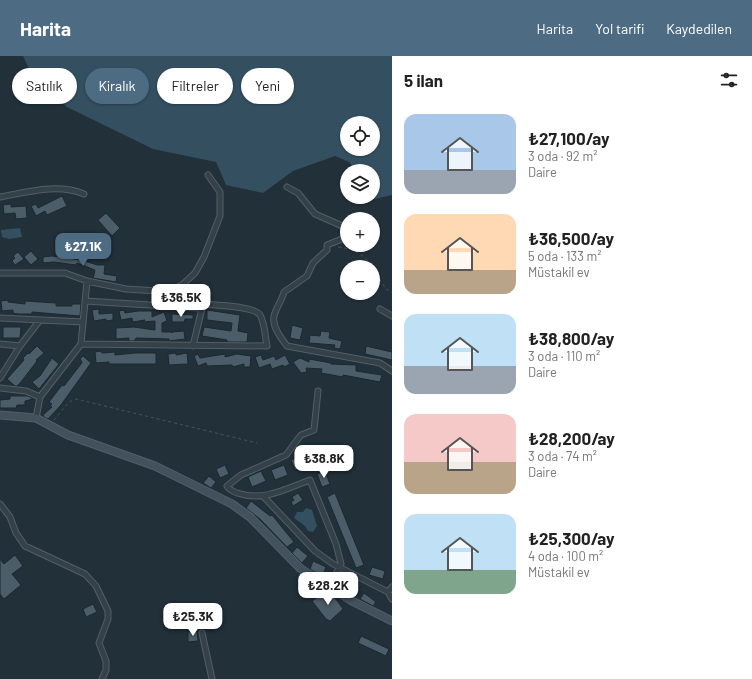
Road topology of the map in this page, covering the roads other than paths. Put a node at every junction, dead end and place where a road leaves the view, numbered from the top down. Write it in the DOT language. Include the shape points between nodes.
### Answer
graph roads {
  1 [pos="208,175"];
  2 [pos="287,187"];
  3 [pos="84,194"];
  4 [pos="0,197"];
  5 [pos="340,225"];
  6 [pos="340,240"];
  7 [pos="0,273"];
  8 [pos="87,280"];
  9 [pos="86,301"];
  10 [pos="203,304"];
  11 [pos="380,309"];
  12 [pos="392,316"];
  13 [pos="0,318"];
  14 [pos="40,320"];
  15 [pos="83,322"];
  16 [pos="0,344"];
  17 [pos="81,344"];
  18 [pos="20,346"];
  19 [pos="192,346"];
  20 [pos="392,371"];
  21 [pos="0,378"];
  22 [pos="0,388"];
  23 [pos="318,390"];
  24 [pos="40,397"];
  25 [pos="0,415"];
  26 [pos="36,418"];
  27 [pos="264,497"];
  28 [pos="0,504"];
  29 [pos="340,568"];
  30 [pos="392,587"];
  31 [pos="328,588"];
  32 [pos="388,592"];
  33 [pos="392,599"];
  34 [pos="392,621"];
  35 [pos="202,633"];
  36 [pos="102,679"];
  37 [pos="212,679"];
  1 -- 8 [label="street" via="220,192 220,216 204,257 195,273 182,285 157,291 126,289"];
  2 -- 5 [label="street" via="298,193 315,214"];
  3 -- 4 [label="street" via="71,189 49,189"];
  6 -- 20 [label="street" via="327,245 327,250 313,264 306,276 284,292 274,317 278,334 287,346 380,363"];
  7 -- 8 [label="street" via="65,273"];
  8 -- 9 [label="street"];
  9 -- 10 [label="street" via="198,308"];
  9 -- 15 [label="street"];
  10 -- 19 [label="street"];
  10 -- 19 [label="street" via="258,312 267,346"];
  11 -- 12 [label="street"];
  13 -- 14 [label="street"];
  14 -- 15 [label="street"];
  14 -- 18 [label="street"];
  15 -- 17 [label="street"];
  16 -- 18 [label="street"];
  17 -- 19 [label="street"];
  17 -- 24 [label="street"];
  18 -- 21 [label="street"];
  22 -- 24 [label="street" via="26,391"];
  23 -- 27 [label="street" via="314,430 301,435 286,455 241,474 227,486 229,490 246,496"];
  24 -- 26 [label="street"];
  25 -- 26 [label="main road"];
  26 -- 31 [label="main road" via="68,435 155,466 232,504 250,517 301,569"];
  27 -- 29 [label="street" via="315,551"];
  27 -- 29 [label="street" via="310,480 336,544"];
  28 -- 36 [label="street" via="25,546 84,574 96,586 108,611 99,643 106,661"];
  29 -- 31 [label="street"];
  29 -- 32 [label="street"];
  30 -- 32 [label="street"];
  31 -- 34 [label="main road"];
  32 -- 33 [label="street"];
  35 -- 37 [label="street"];
}
